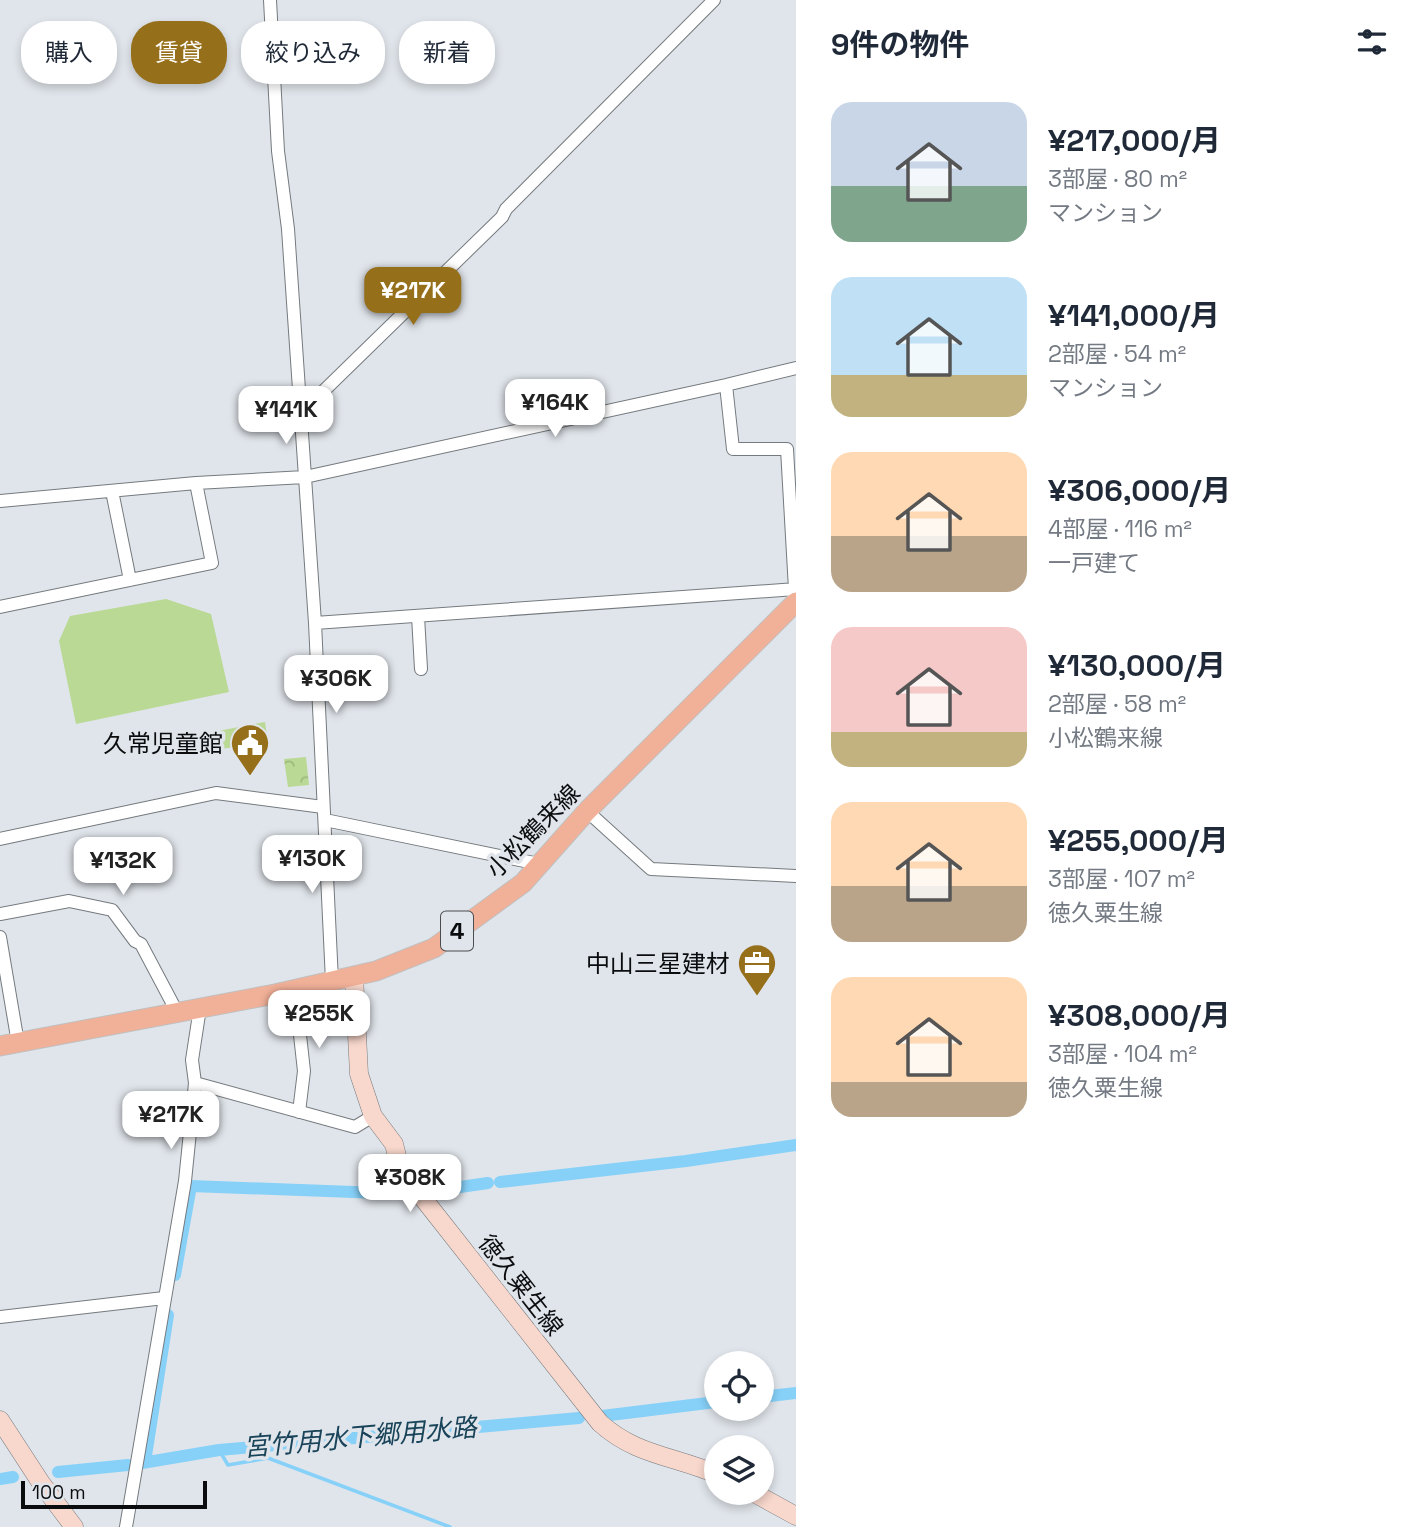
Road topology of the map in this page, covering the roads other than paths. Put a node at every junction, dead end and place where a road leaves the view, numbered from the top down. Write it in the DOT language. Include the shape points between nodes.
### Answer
graph roads {
  1 [pos="270,0"];
  2 [pos="714,0"];
  3 [pos="796,368"];
  4 [pos="726,385"];
  5 [pos="301,413"];
  6 [pos="305,477"];
  7 [pos="196,483"];
  8 [pos="112,491"];
  9 [pos="0,501"];
  10 [pos="130,580"];
  11 [pos="796,589"];
  12 [pos="796,602"];
  13 [pos="0,607"];
  14 [pos="418,615"];
  15 [pos="316,623"];
  16 [pos="421,669"];
  17 [pos="587,811"];
  18 [pos="324,813"];
  19 [pos="0,839"];
  20 [pos="539,864"];
  21 [pos="796,876"];
  22 [pos="0,914"];
  23 [pos="0,937"];
  24 [pos="354,976"];
  25 [pos="332,981"];
  26 [pos="295,990"];
  27 [pos="200,1008"];
  28 [pos="177,1012"];
  29 [pos="9,1044"];
  30 [pos="195,1083"];
  31 [pos="299,1112"];
  32 [pos="373,1116"];
  33 [pos="164,1298"];
  34 [pos="0,1317"];
  35 [pos="0,1420"];
  36 [pos="704,1470"];
  37 [pos="774,1504"];
  38 [pos="796,1516"];
  39 [pos="74,1527"];
  40 [pos="126,1527"];
  1 -- 5 [label="street"];
  2 -- 5 [label="street" via="502,218"];
  3 -- 4 [label="street"];
  4 -- 6 [label="street"];
  4 -- 11 [label="street" via="733,449 787,449"];
  5 -- 6 [label="street"];
  6 -- 7 [label="street"];
  6 -- 15 [label="street"];
  7 -- 8 [label="street"];
  7 -- 10 [label="street" via="212,563"];
  8 -- 9 [label="street"];
  8 -- 10 [label="street"];
  10 -- 13 [label="street"];
  11 -- 14 [label="street"];
  12 -- 17 [label="main road, 小松鶴来線 / 4"];
  14 -- 15 [label="street"];
  14 -- 16 [label="street"];
  15 -- 18 [label="street"];
  17 -- 20 [label="main road, 小松鶴来線 / 4"];
  17 -- 21 [label="street" via="650,869"];
  18 -- 19 [label="street" via="216,793"];
  18 -- 20 [label="street"];
  18 -- 25 [label="street"];
  20 -- 24 [label="main road, 小松鶴来線 / 4" via="523,883 434,948"];
  22 -- 28 [label="street" via="69,901 112,910 141,944"];
  23 -- 29 [label="street"];
  24 -- 25 [label="main road, 小松鶴来線 / 4"];
  24 -- 32 [label="main road, 徳久粟生線" via="359,1074"];
  25 -- 26 [label="main road, 小松鶴来線 / 4"];
  26 -- 27 [label="main road, 小松鶴来線 / 4"];
  26 -- 31 [label="street" via="304,1071"];
  27 -- 28 [label="main road, 小松鶴来線 / 4"];
  27 -- 30 [label="street" via="192,1059"];
  28 -- 29 [label="main road, 小松鶴来線 / 4"];
  30 -- 31 [label="street"];
  30 -- 33 [label="street" via="185,1181"];
  31 -- 32 [label="street" via="355,1127"];
  32 -- 36 [label="main road, 徳久粟生線" via="394,1144 403,1180 422,1197 583,1405 614,1436"];
  33 -- 34 [label="street"];
  33 -- 40 [label="street"];
  35 -- 39 [label="main road"];
  37 -- 38 [label="main road"];
}
